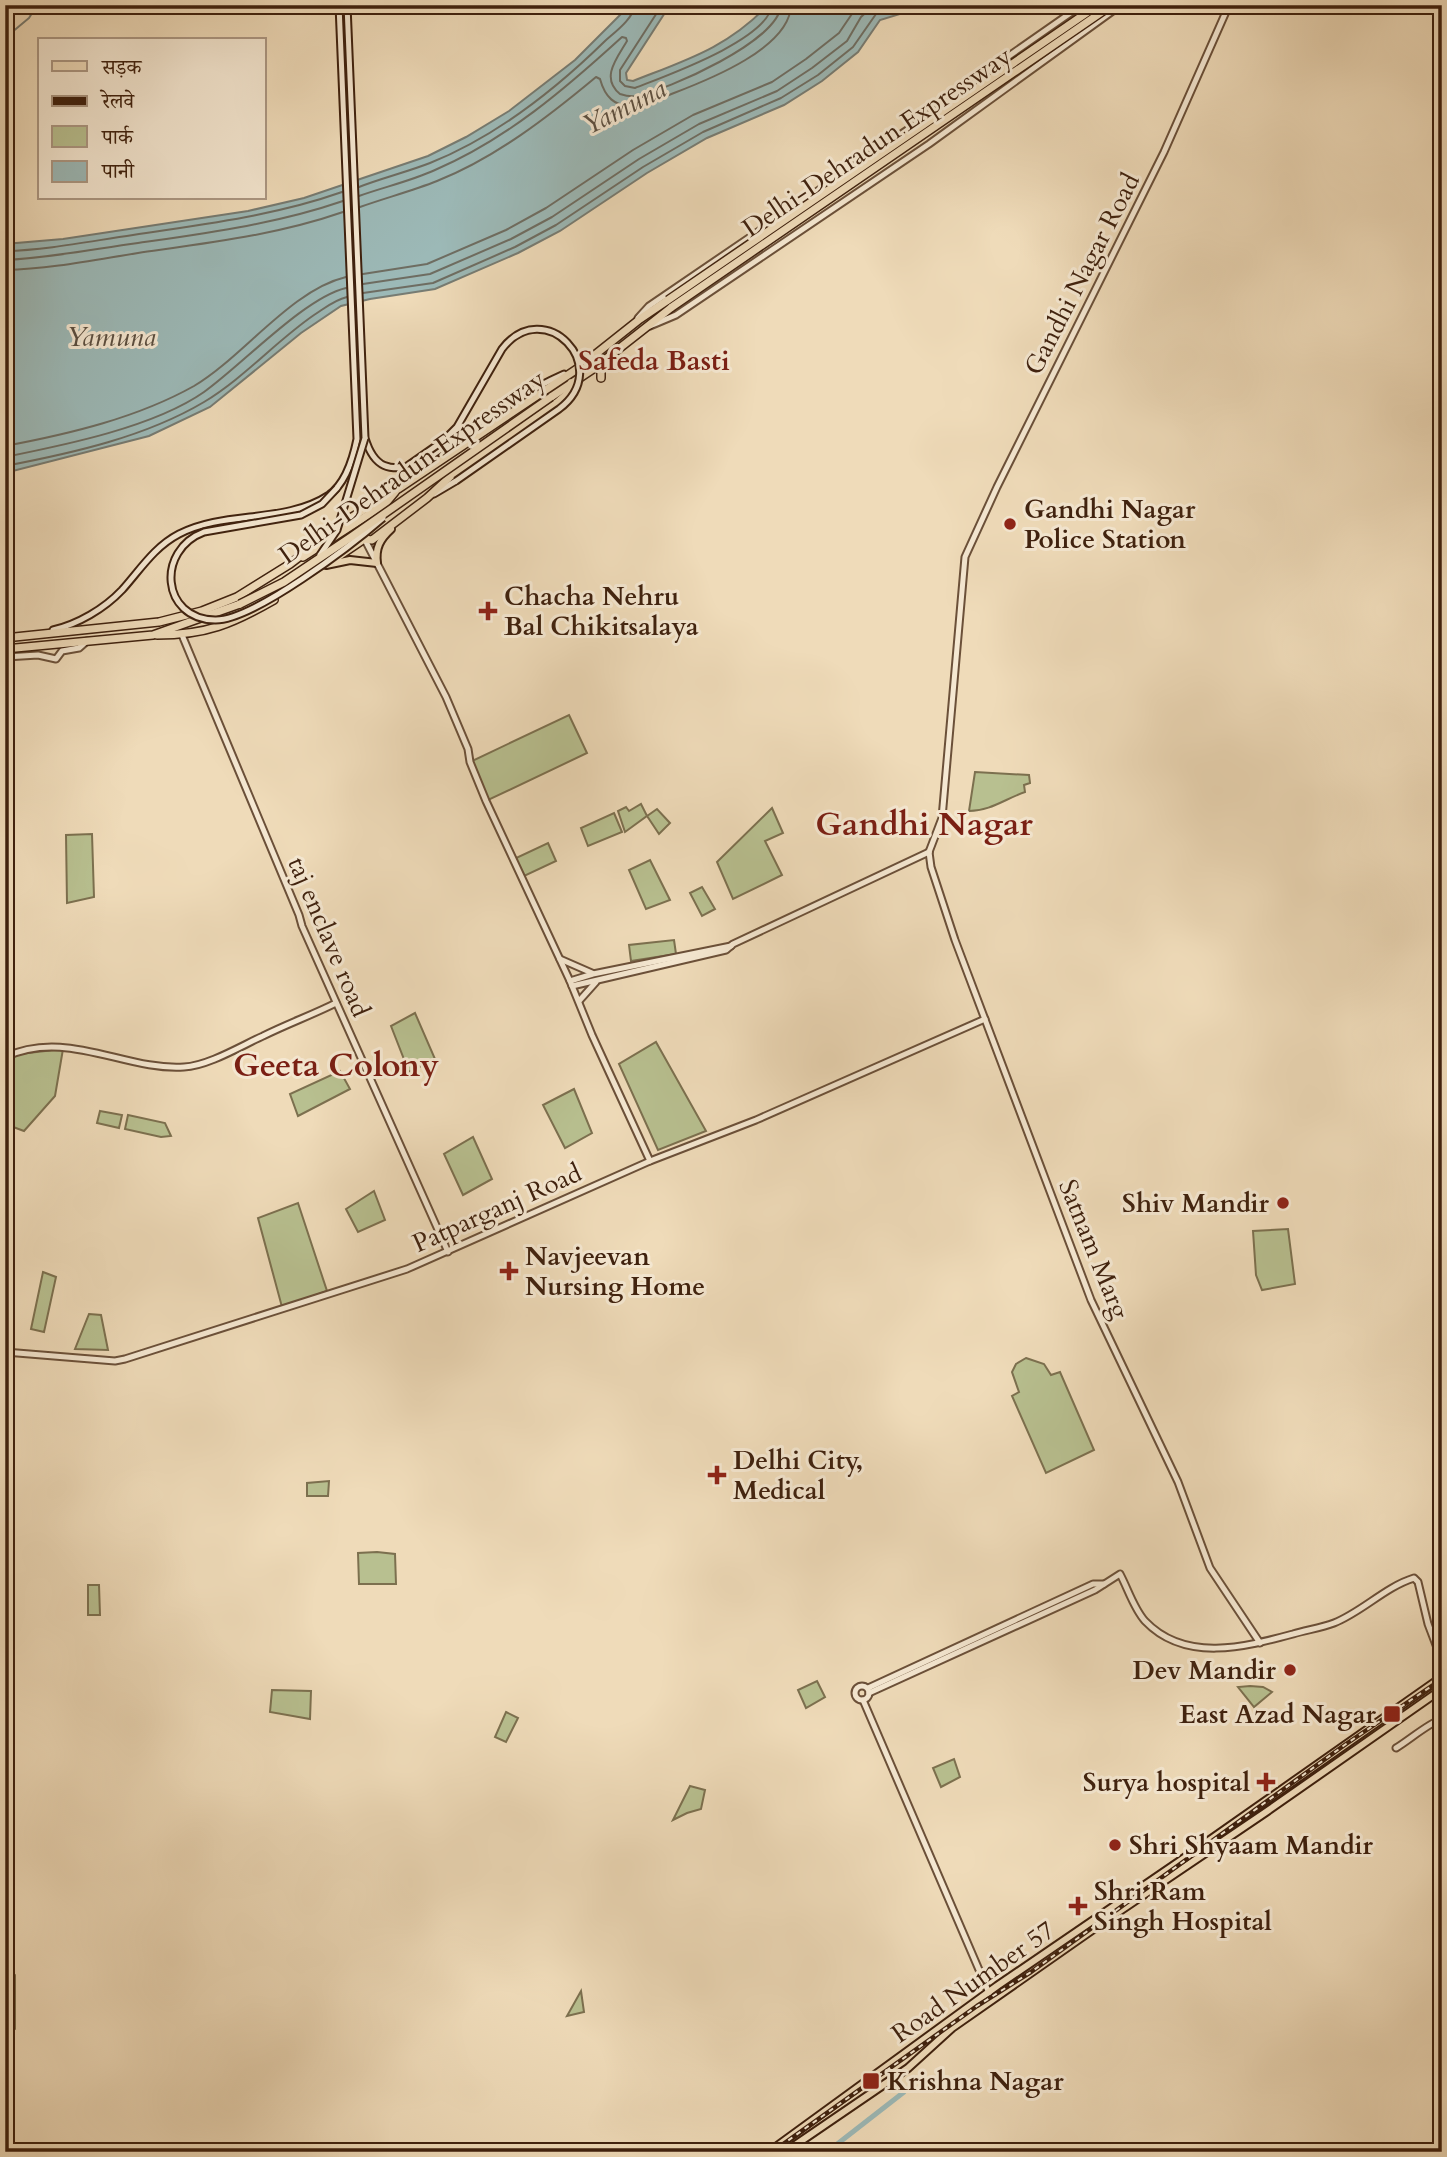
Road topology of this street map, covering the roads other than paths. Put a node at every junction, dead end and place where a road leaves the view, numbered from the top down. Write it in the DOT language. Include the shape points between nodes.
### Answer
graph roads {
  1 [pos="339,5"];
  2 [pos="347,5"];
  3 [pos="1082,5"];
  4 [pos="1098,5"];
  5 [pos="1112,5"];
  6 [pos="1121,5"];
  7 [pos="1229,5"];
  8 [pos="996,65"];
  9 [pos="1010,86"];
  10 [pos="839,174"];
  11 [pos="854,195"];
  12 [pos="670,304"];
  13 [pos="631,326"];
  14 [pos="646,327"];
  15 [pos="601,362"];
  16 [pos="576,369"];
  17 [pos="601,378"];
  18 [pos="571,383"];
  19 [pos="365,438"];
  20 [pos="403,469"];
  21 [pos="337,488"];
  22 [pos="427,498"];
  23 [pos="401,502"];
  24 [pos="405,516"];
  25 [pos="354,520"];
  26 [pos="364,539"];
  27 [pos="315,561"];
  28 [pos="377,563"];
  29 [pos="326,565"];
  30 [pos="33,635"];
  31 [pos="153,635"];
  32 [pos="182,635"];
  33 [pos="5,636"];
  34 [pos="87,641"];
  35 [pos="26,647"];
  36 [pos="5,649"];
  37 [pos="5,657"];
  38 [pos="929,852"];
  39 [pos="731,946"];
  40 [pos="560,959"];
  41 [pos="593,974"];
  42 [pos="596,982"];
  43 [pos="571,984"];
  44 [pos="579,1001"];
  45 [pos="336,1003"];
  46 [pos="985,1019"];
  47 [pos="5,1056"];
  48 [pos="650,1161"];
  49 [pos="448,1252"];
  50 [pos="5,1352"];
  51 [pos="1260,1643"];
  52 [pos="1442,1661"];
  53 [pos="1442,1677"];
  54 [pos="1442,1689"];
  55 [pos="869,1691"];
  56 [pos="863,1700"];
  57 [pos="1442,1719"];
  58 [pos="1396,1748"];
  59 [pos="989,1993"];
  60 [pos="769,2152"];
  61 [pos="785,2152"];
  1 -- 21 [label="street" via="357,439"];
  2 -- 19 [label="street"];
  3 -- 8 [label="street"];
  4 -- 12 [label="highway, Delhi-Dehradun Expressway, bridge"];
  5 -- 12 [label="highway, Delhi-Dehradun Expressway, bridge"];
  6 -- 9 [label="street"];
  7 -- 38 [label="street, Gandhi Nagar Road" via="1164,152 965,557 942,818"];
  8 -- 9 [label="street"];
  8 -- 10 [label="street"];
  9 -- 11 [label="street"];
  10 -- 11 [label="street"];
  10 -- 13 [label="street" via="649,306"];
  11 -- 14 [label="street" via="676,315"];
  12 -- 13 [label="highway, Delhi-Dehradun Expressway"];
  12 -- 14 [label="highway, Delhi-Dehradun Expressway"];
  13 -- 16 [label="highway, Delhi-Dehradun Expressway"];
  14 -- 15 [label="highway, Delhi-Dehradun Expressway"];
  15 -- 17 [label="highway"];
  15 -- 18 [label="highway, Delhi-Dehradun Expressway"];
  16 -- 20 [label="street" via="542,384 418,465"];
  16 -- 25 [label="highway, Delhi-Dehradun Expressway"];
  18 -- 22 [label="highway" via="558,402 452,475"];
  18 -- 23 [label="highway, Delhi-Dehradun Expressway, bridge"];
  19 -- 20 [label="street" via="375,460"];
  19 -- 27 [label="street, bridge" via="337,530"];
  20 -- 22 [label="street, bridge" via="457,427 502,349 518,334 545,330 572,347 579,381 570,399"];
  21 -- 23 [label="street, bridge" via="322,504 301,515 192,536 177,551 172,566 172,587 179,602 191,614 211,620 247,611 365,534"];
  21 -- 30 [label="street, bridge" via="301,508 203,525 180,534 151,555 120,592 82,619"];
  22 -- 24 [label="highway"];
  23 -- 27 [label="highway, Delhi-Dehradun Expressway, bridge"];
  24 -- 26 [label="highway" via="372,540"];
  24 -- 28 [label="main road" via="380,542"];
  25 -- 26 [label="street"];
  25 -- 30 [label="highway, Delhi-Dehradun Expressway" via="237,597 202,611 159,622"];
  26 -- 28 [label="street"];
  26 -- 29 [label="highway"];
  27 -- 31 [label="highway, Delhi-Dehradun Expressway, bridge" via="240,604"];
  28 -- 29 [label="main road" via="350,560"];
  28 -- 40 [label="street" via="460,731 490,811"];
  29 -- 32 [label="highway" via="244,617"];
  30 -- 33 [label="highway, Delhi-Dehradun Expressway"];
  31 -- 32 [label="highway"];
  31 -- 34 [label="highway, Delhi-Dehradun Expressway"];
  32 -- 45 [label="street, taj enclave road"];
  34 -- 35 [label="highway, Delhi-Dehradun Expressway"];
  34 -- 37 [label="street" via="79,648 62,651 56,659"];
  35 -- 36 [label="highway, Delhi-Dehradun Expressway"];
  35 -- 37 [label="street"];
  38 -- 39 [label="street"];
  38 -- 46 [label="street, Satnam Marg"];
  39 -- 41 [label="street"];
  39 -- 42 [label="street"];
  40 -- 41 [label="street"];
  40 -- 43 [label="street"];
  41 -- 43 [label="street"];
  42 -- 43 [label="street"];
  42 -- 44 [label="street"];
  43 -- 44 [label="street"];
  44 -- 48 [label="street"];
  45 -- 47 [label="street" via="189,1067 68,1047"];
  45 -- 49 [label="street, taj enclave road"];
  46 -- 48 [label="street, Patparganj Road" via="756,1120"];
  46 -- 51 [label="street, Satnam Marg" via="1091,1300 1178,1482 1210,1568"];
  48 -- 49 [label="street, Patparganj Road"];
  49 -- 50 [label="street, Patparganj Road" via="325,1297 125,1359"];
  51 -- 52 [label="street" via="1336,1622 1414,1578"];
  51 -- 55 [label="street" via="1215,1649 1179,1642 1145,1621 1121,1574 1095,1590"];
  53 -- 59 [label="main road, Road Number 57"];
  54 -- 61 [label="main road, Road Number 57" via="952,2028 908,2068"];
  55 -- 56 [label="street"];
  55 -- 56 [label="street" via="862,1686 856,1691"];
  56 -- 59 [label="street"];
  57 -- 58 [label="street"];
  59 -- 60 [label="main road, Road Number 57"];
}
